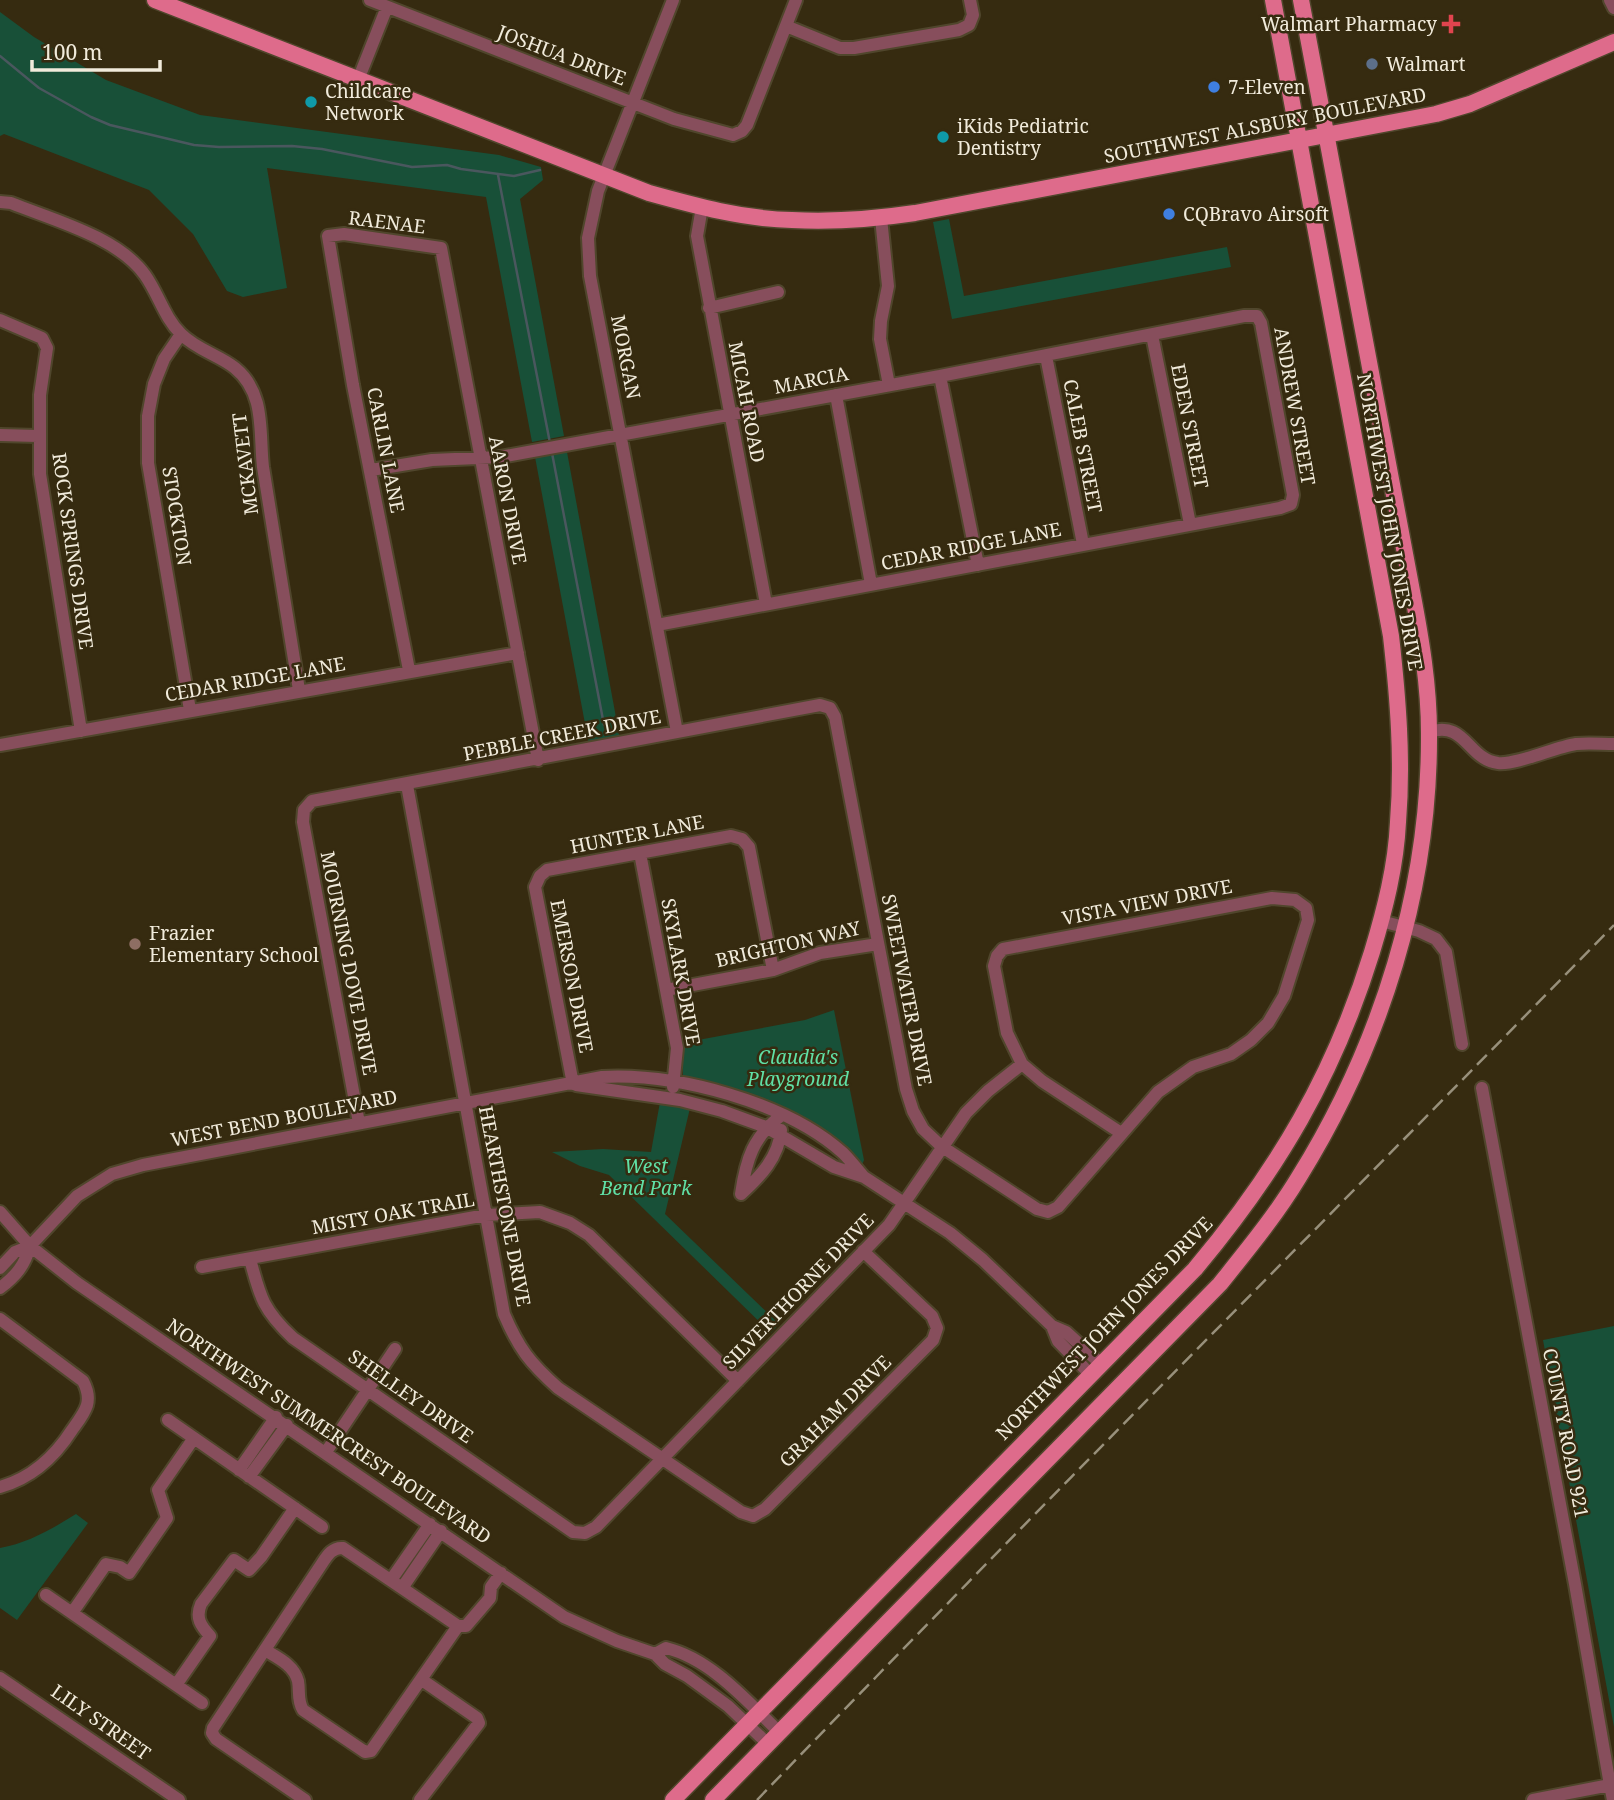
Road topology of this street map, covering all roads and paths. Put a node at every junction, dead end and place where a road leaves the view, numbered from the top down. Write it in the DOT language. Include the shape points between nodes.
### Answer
graph roads {
  1 [pos="155,0"];
  2 [pos="370,0"];
  3 [pos="673,0"];
  4 [pos="796,0"];
  5 [pos="970,0"];
  6 [pos="1273,0"];
  7 [pos="1301,0"];
  8 [pos="1611,0"];
  9 [pos="387,7"];
  10 [pos="1614,8"];
  11 [pos="786,26"];
  12 [pos="1614,42"];
  13 [pos="358,80"];
  14 [pos="633,103"];
  15 [pos="1327,133"];
  16 [pos="1300,139"];
  17 [pos="604,176"];
  18 [pos="0,202"];
  19 [pos="702,207"];
  20 [pos="881,218"];
  21 [pos="328,236"];
  22 [pos="441,248"];
  23 [pos="778,292"];
  24 [pos="709,308"];
  25 [pos="1257,316"];
  26 [pos="0,320"];
  27 [pos="181,334"];
  28 [pos="1152,335"];
  29 [pos="1046,356"];
  30 [pos="940,376"];
  31 [pos="890,385"];
  32 [pos="836,395"];
  33 [pos="730,415"];
  34 [pos="0,435"];
  35 [pos="621,435"];
  36 [pos="38,436"];
  37 [pos="481,458"];
  38 [pos="371,470"];
  39 [pos="1291,504"];
  40 [pos="1400,521"];
  41 [pos="1190,524"];
  42 [pos="1371,526"];
  43 [pos="1083,544"];
  44 [pos="978,565"];
  45 [pos="872,584"];
  46 [pos="766,604"];
  47 [pos="657,625"];
  48 [pos="518,653"];
  49 [pos="409,670"];
  50 [pos="299,690"];
  51 [pos="830,708"];
  52 [pos="190,710"];
  53 [pos="81,732"];
  54 [pos="1429,732"];
  55 [pos="677,733"];
  56 [pos="1614,744"];
  57 [pos="0,745"];
  58 [pos="538,760"];
  59 [pos="407,785"];
  60 [pos="304,810"];
  61 [pos="640,853"];
  62 [pos="540,876"];
  63 [pos="1381,921"];
  64 [pos="1405,927"];
  65 [pos="878,944"];
  66 [pos="774,970"];
  67 [pos="666,990"];
  68 [pos="1462,1044"];
  69 [pos="1022,1064"];
  70 [pos="674,1081"];
  71 [pos="573,1084"];
  72 [pos="1482,1088"];
  73 [pos="671,1099"];
  74 [pos="466,1104"];
  75 [pos="782,1115"];
  76 [pos="359,1124"];
  77 [pos="766,1127"];
  78 [pos="1121,1133"];
  79 [pos="781,1136"];
  80 [pos="941,1146"];
  81 [pos="864,1177"];
  82 [pos="904,1203"];
  83 [pos="0,1212"];
  84 [pos="486,1215"];
  85 [pos="30,1246"];
  86 [pos="863,1251"];
  87 [pos="250,1259"];
  88 [pos="202,1267"];
  89 [pos="0,1268"];
  90 [pos="0,1288"];
  91 [pos="0,1319"];
  92 [pos="395,1349"];
  93 [pos="1095,1368"];
  94 [pos="738,1381"];
  95 [pos="368,1390"];
  96 [pos="168,1420"];
  97 [pos="281,1421"];
  98 [pos="194,1438"];
  99 [pos="326,1452"];
  100 [pos="663,1458"];
  101 [pos="244,1473"];
  102 [pos="0,1487"];
  103 [pos="295,1508"];
  104 [pos="753,1516"];
  105 [pos="430,1524"];
  106 [pos="322,1527"];
  107 [pos="441,1531"];
  108 [pos="585,1533"];
  109 [pos="501,1573"];
  110 [pos="402,1587"];
  111 [pos="46,1595"];
  112 [pos="72,1613"];
  113 [pos="458,1626"];
  114 [pos="265,1650"];
  115 [pos="655,1654"];
  116 [pos="0,1678"];
  117 [pos="422,1680"];
  118 [pos="176,1685"];
  119 [pos="202,1703"];
  120 [pos="754,1719"];
  121 [pos="773,1738"];
  122 [pos="1610,1785"];
  123 [pos="172,1798"];
  124 [pos="305,1800"];
  125 [pos="420,1800"];
  126 [pos="673,1800"];
  127 [pos="713,1800"];
  128 [pos="1533,1800"];
  129 [pos="1613,1800"];
  1 -- 13 [label="main road, SOUTHWEST ALSBURY BOULEVARD"];
  2 -- 9 [label="street, JOSHUA DRIVE"];
  3 -- 14 [label="street, MORGAN"];
  4 -- 11 [label="street"];
  5 -- 11 [label="street" via="973,16 969,25 959,30 854,48 840,48"];
  6 -- 16 [label="main road, NORTHWEST JOHN JONES DRIVE"];
  7 -- 15 [label="main road, NORTHWEST JOHN JONES DRIVE"];
  8 -- 10 [label="street"];
  9 -- 13 [label="street"];
  9 -- 14 [label="street, JOSHUA DRIVE"];
  11 -- 14 [label="street, JOSHUA DRIVE" via="742,131 733,135"];
  12 -- 15 [label="main road, SOUTHWEST ALSBURY BOULEVARD" via="1470,104"];
  13 -- 17 [label="main road, SOUTHWEST ALSBURY BOULEVARD"];
  14 -- 17 [label="street, MORGAN"];
  15 -- 16 [label="main road, SOUTHWEST ALSBURY BOULEVARD"];
  15 -- 40 [label="main road, NORTHWEST JOHN JONES DRIVE"];
  16 -- 20 [label="main road, SOUTHWEST ALSBURY BOULEVARD"];
  16 -- 42 [label="main road, NORTHWEST JOHN JONES DRIVE"];
  17 -- 19 [label="main road, SOUTHWEST ALSBURY BOULEVARD"];
  17 -- 35 [label="street, MORGAN" via="588,238 590,276"];
  18 -- 27 [label="street, MCKAVETT" via="104,241 127,256 145,275 164,313"];
  19 -- 20 [label="main road, SOUTHWEST ALSBURY BOULEVARD" via="791,220"];
  19 -- 24 [label="street, MICAH ROAD" via="697,236"];
  20 -- 31 [label="street" via="888,286 880,339"];
  21 -- 22 [label="street, RAENAE" via="344,234"];
  21 -- 38 [label="street, CARLIN LANE"];
  22 -- 37 [label="street, AARON DRIVE"];
  23 -- 24 [label="street"];
  24 -- 33 [label="street, MICAH ROAD"];
  25 -- 28 [label="street, MARCIA"];
  25 -- 39 [label="street, ANDREW STREET" via="1293,495"];
  26 -- 36 [label="street, ROCK SPRINGS DRIVE" via="42,338 47,348"];
  27 -- 50 [label="street, MCKAVETT" via="236,368 260,409 263,467"];
  27 -- 52 [label="street, STOCKTON" via="154,384 148,416 148,463"];
  28 -- 29 [label="street, MARCIA"];
  28 -- 41 [label="street, EDEN STREET"];
  29 -- 30 [label="street, MARCIA"];
  29 -- 43 [label="street, CALEB STREET"];
  30 -- 31 [label="street, MARCIA"];
  30 -- 44 [label="street"];
  31 -- 32 [label="street, MARCIA"];
  32 -- 33 [label="street, MARCIA"];
  32 -- 45 [label="street"];
  33 -- 35 [label="street, MARCIA"];
  33 -- 46 [label="street, MICAH ROAD"];
  34 -- 36 [label="street"];
  35 -- 37 [label="street, MARCIA"];
  35 -- 47 [label="street, MORGAN"];
  36 -- 53 [label="street, ROCK SPRINGS DRIVE" via="45,513"];
  37 -- 38 [label="street, MARCIA"];
  37 -- 48 [label="street, AARON DRIVE"];
  38 -- 49 [label="street, CARLIN LANE"];
  39 -- 41 [label="street, CEDAR RIDGE LANE"];
  40 -- 42 [label="main road"];
  40 -- 54 [label="main road, NORTHWEST JOHN JONES DRIVE" via="1422,648"];
  41 -- 43 [label="street, CEDAR RIDGE LANE"];
  42 -- 63 [label="main road, NORTHWEST JOHN JONES DRIVE" via="1391,636 1399,745 1398,822"];
  43 -- 44 [label="street, CEDAR RIDGE LANE"];
  44 -- 45 [label="street, CEDAR RIDGE LANE"];
  45 -- 46 [label="street, CEDAR RIDGE LANE"];
  46 -- 47 [label="street, CEDAR RIDGE LANE"];
  47 -- 55 [label="street, MORGAN"];
  48 -- 49 [label="street, CEDAR RIDGE LANE"];
  48 -- 58 [label="street, AARON DRIVE"];
  49 -- 50 [label="street, CEDAR RIDGE LANE"];
  50 -- 52 [label="street, CEDAR RIDGE LANE"];
  51 -- 55 [label="street, PEBBLE CREEK DRIVE" via="820,705"];
  51 -- 65 [label="street, SWEETWATER DRIVE"];
  52 -- 53 [label="street, CEDAR RIDGE LANE"];
  53 -- 57 [label="street, CEDAR RIDGE LANE"];
  54 -- 56 [label="street" via="1442,728 1459,734 1485,760 1501,764 1577,744"];
  54 -- 64 [label="main road, NORTHWEST JOHN JONES DRIVE" via="1425,827 1418,880"];
  55 -- 58 [label="street, PEBBLE CREEK DRIVE"];
  58 -- 59 [label="street, PEBBLE CREEK DRIVE"];
  59 -- 60 [label="street, PEBBLE CREEK DRIVE" via="312,802"];
  59 -- 74 [label="street, HEARTHSTONE DRIVE"];
  60 -- 76 [label="street, MOURNING DOVE DRIVE"];
  61 -- 62 [label="street, HUNTER LANE" via="547,870"];
  61 -- 66 [label="street, HUNTER LANE" via="732,836 742,839 749,847"];
  61 -- 67 [label="street, SKYLARK DRIVE"];
  62 -- 71 [label="street, EMERSON DRIVE" via="535,887"];
  63 -- 64 [label="street"];
  63 -- 93 [label="main road, NORTHWEST JOHN JONES DRIVE" via="1330,1064 1274,1166 1195,1269"];
  64 -- 68 [label="street" via="1436,939 1446,952"];
  64 -- 121 [label="main road, NORTHWEST JOHN JONES DRIVE" via="1382,1007 1353,1076 1298,1179 1256,1239 1220,1284"];
  65 -- 66 [label="street, BRIGHTON WAY" via="820,953"];
  65 -- 80 [label="street, SWEETWATER DRIVE" via="906,1089 923,1129"];
  66 -- 67 [label="street, BRIGHTON WAY"];
  67 -- 70 [label="street, SKYLARK DRIVE" via="677,1048"];
  69 -- 78 [label="street"];
  69 -- 78 [label="street, VISTA VIEW DRIVE" via="1007,1033 994,966 1003,949 1272,898 1295,900 1306,908 1308,920 1284,996 1268,1023 1231,1054 1193,1067 1175,1079"];
  69 -- 80 [label="street, SILVERTHORNE DRIVE" via="966,1113"];
  70 -- 71 [label="street, WEST BEND BOULEVARD" via="616,1076"];
  70 -- 73 [label="street, SKYLARK DRIVE"];
  70 -- 75 [label="street, WEST BEND BOULEVARD" via="727,1093"];
  71 -- 73 [label="street, WEST BEND BOULEVARD"];
  71 -- 74 [label="street, WEST BEND BOULEVARD"];
  72 -- 122 [label="street, COUNTY ROAD 921"];
  73 -- 77 [label="street, WEST BEND BOULEVARD"];
  74 -- 76 [label="street, WEST BEND BOULEVARD"];
  74 -- 84 [label="street, HEARTHSTONE DRIVE"];
  75 -- 77 [label="street"];
  75 -- 79 [label="street"];
  75 -- 81 [label="street, WEST BEND BOULEVARD" via="843,1153"];
  76 -- 85 [label="street, WEST BEND BOULEVARD" via="112,1174 77,1196"];
  77 -- 79 [label="street, WEST BEND BOULEVARD"];
  77 -- 79 [label="street" via="745,1165 741,1194 762,1174"];
  78 -- 80 [label="street, SWEETWATER DRIVE" via="1058,1207 1048,1212"];
  79 -- 81 [label="street, WEST BEND BOULEVARD" via="834,1167"];
  80 -- 82 [label="street, SILVERTHORNE DRIVE"];
  81 -- 82 [label="street, WEST BEND BOULEVARD"];
  82 -- 86 [label="street, SILVERTHORNE DRIVE"];
  82 -- 93 [label="street, WEST BEND BOULEVARD" via="983,1260 1052,1326 1066,1332"];
  83 -- 85 [label="street, NORTHWEST SUMMERCREST BOULEVARD"];
  84 -- 87 [label="street, MISTY OAK TRAIL"];
  84 -- 94 [label="street, MISTY OAK TRAIL" via="540,1212 589,1235"];
  84 -- 100 [label="street, HEARTHSTONE DRIVE" via="504,1314 516,1343 558,1388"];
  85 -- 89 [label="street, WEST BEND BOULEVARD" via="15,1252"];
  85 -- 90 [label="street, WEST BEND BOULEVARD" via="22,1267"];
  85 -- 97 [label="street, NORTHWEST SUMMERCREST BOULEVARD"];
  86 -- 94 [label="street, SILVERTHORNE DRIVE"];
  86 -- 104 [label="street, GRAHAM DRIVE" via="932,1316 937,1328 933,1340 765,1510"];
  87 -- 88 [label="street, MISTY OAK TRAIL"];
  87 -- 95 [label="street, SHELLEY DRIVE" via="261,1299 274,1319 293,1338"];
  91 -- 102 [label="street" via="83,1381 89,1392 84,1413 50,1460"];
  92 -- 95 [label="street"];
  93 -- 120 [label="main road, NORTHWEST JOHN JONES DRIVE"];
  94 -- 100 [label="street, SILVERTHORNE DRIVE"];
  95 -- 99 [label="street"];
  95 -- 108 [label="street, SHELLEY DRIVE" via="573,1532"];
  96 -- 98 [label="street"];
  97 -- 99 [label="street, NORTHWEST SUMMERCREST BOULEVARD"];
  97 -- 101 [label="street"];
  98 -- 101 [label="street"];
  98 -- 112 [label="street" via="158,1490 167,1518 129,1573 106,1564"];
  99 -- 105 [label="street, NORTHWEST SUMMERCREST BOULEVARD"];
  100 -- 104 [label="street, HEARTHSTONE DRIVE"];
  100 -- 108 [label="street, SILVERTHORNE DRIVE"];
  101 -- 103 [label="street"];
  103 -- 106 [label="street"];
  103 -- 118 [label="street" via="249,1570 234,1560 201,1604 198,1619 210,1636"];
  105 -- 107 [label="street, NORTHWEST SUMMERCREST BOULEVARD"];
  105 -- 110 [label="street"];
  107 -- 109 [label="street, NORTHWEST SUMMERCREST BOULEVARD"];
  107 -- 110 [label="street"];
  109 -- 113 [label="street" via="481,1611 466,1626"];
  109 -- 115 [label="street, NORTHWEST SUMMERCREST BOULEVARD" via="564,1617"];
  110 -- 113 [label="street"];
  110 -- 114 [label="street" via="338,1548"];
  111 -- 112 [label="street"];
  112 -- 118 [label="street"];
  113 -- 117 [label="street"];
  114 -- 117 [label="street" via="292,1668 303,1710 365,1752 376,1746"];
  114 -- 124 [label="street" via="212,1733"];
  115 -- 120 [label="street, NORTHWEST SUMMERCREST BOULEVARD"];
  115 -- 120 [label="street, NORTHWEST SUMMERCREST BOULEVARD" via="666,1648 690,1656 723,1680"];
  116 -- 123 [label="street, LILY STREET"];
  117 -- 125 [label="street" via="479,1723"];
  118 -- 119 [label="street"];
  120 -- 121 [label="street, NORTHWEST SUMMERCREST BOULEVARD"];
  120 -- 126 [label="main road, NORTHWEST JOHN JONES DRIVE"];
  121 -- 127 [label="main road, NORTHWEST JOHN JONES DRIVE"];
  122 -- 128 [label="street"];
  122 -- 129 [label="street, COUNTY ROAD 921"];
}
